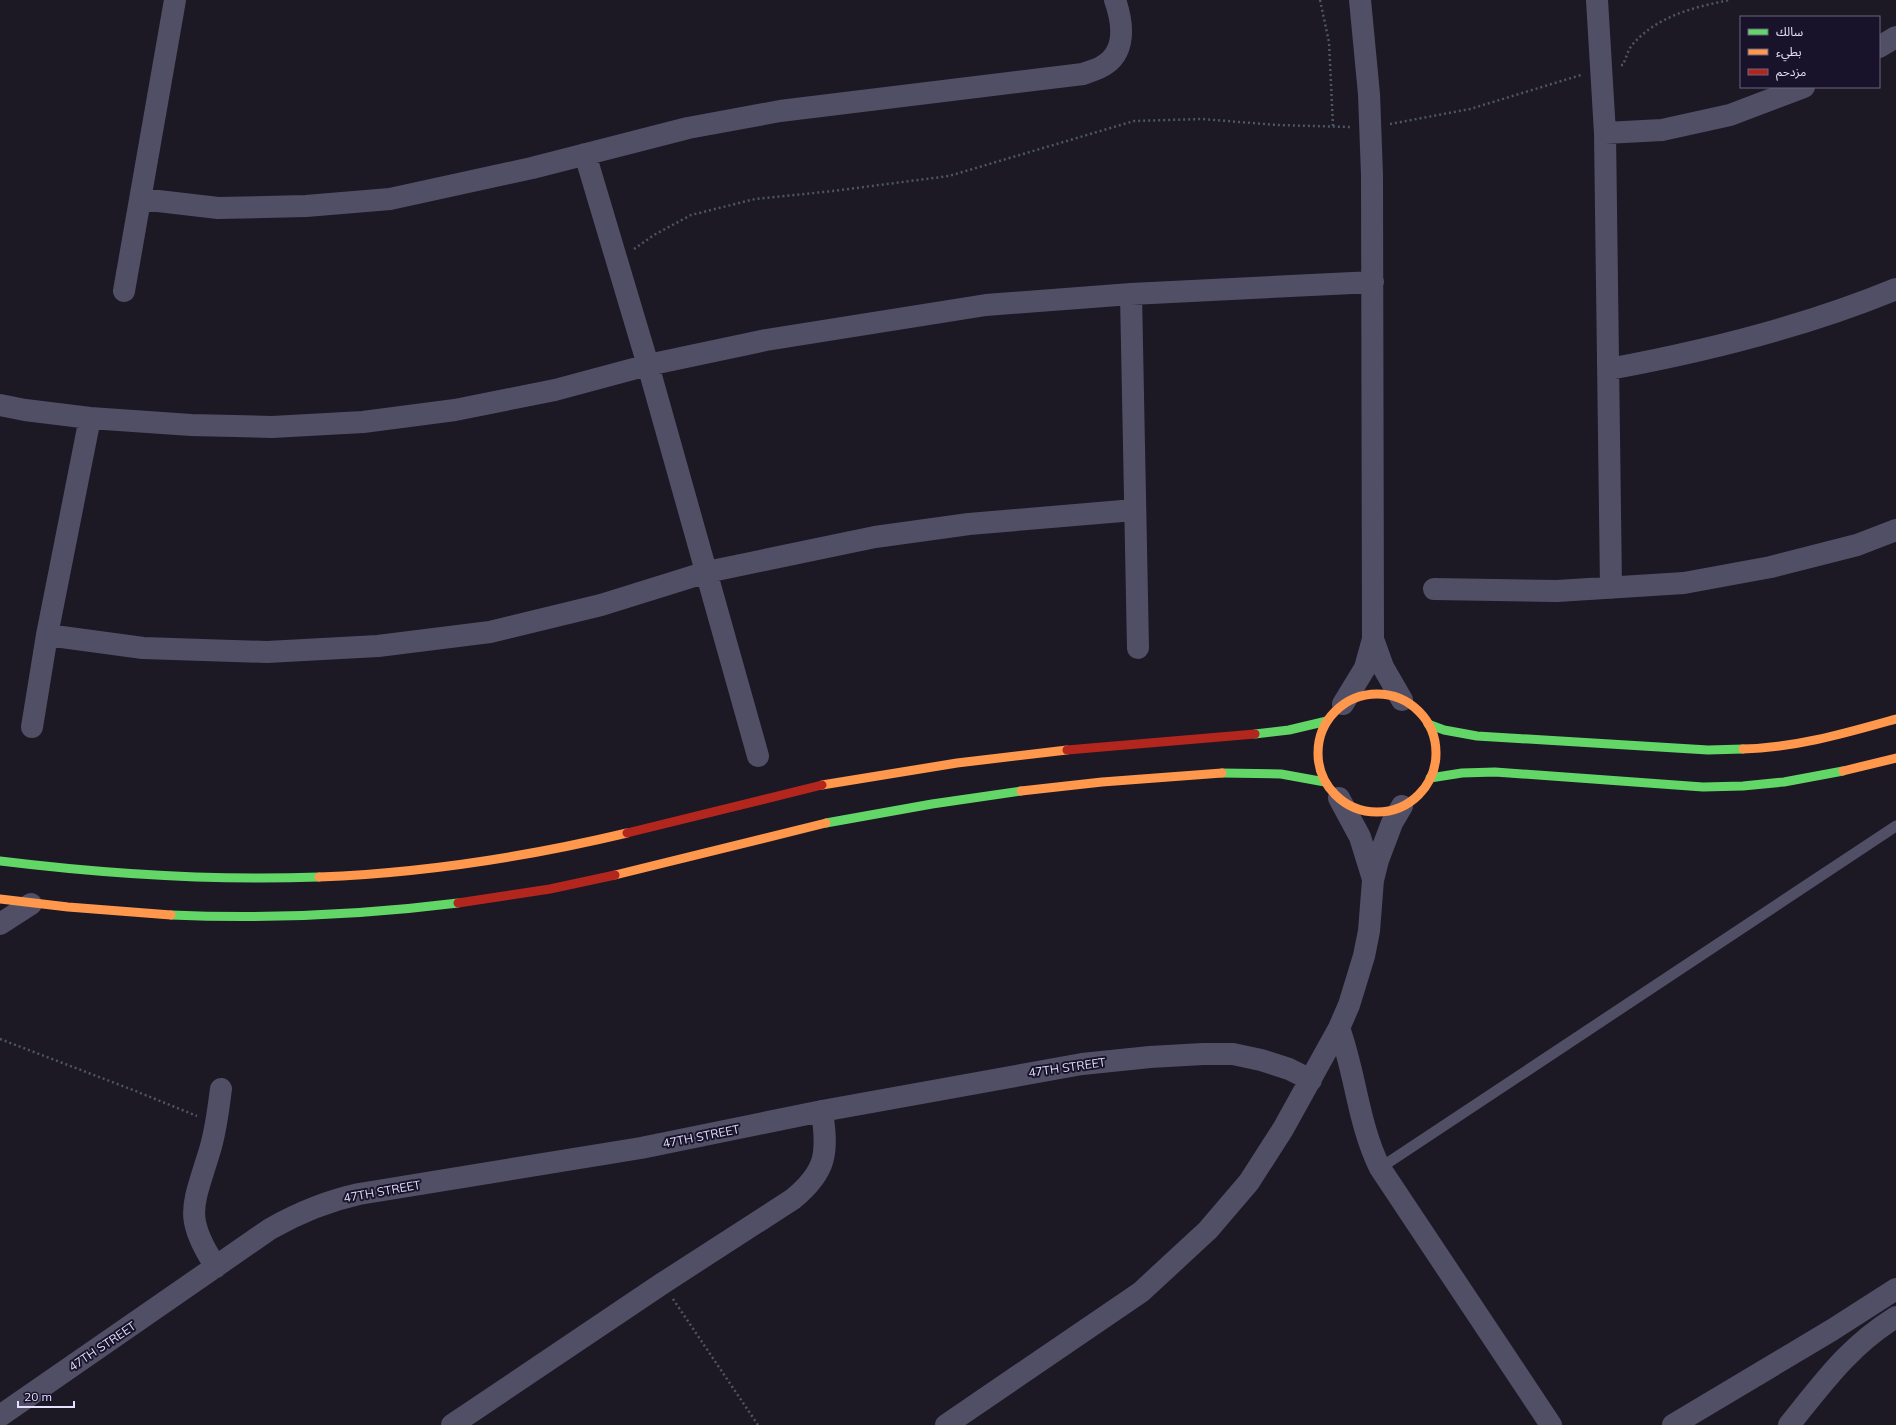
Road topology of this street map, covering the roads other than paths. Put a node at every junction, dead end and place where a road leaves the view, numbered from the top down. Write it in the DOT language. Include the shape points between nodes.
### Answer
graph roads {
  1 [pos="175,0"];
  2 [pos="1115,0"];
  3 [pos="1360,0"];
  4 [pos="1597,0"];
  5 [pos="1896,37"];
  6 [pos="1880,46"];
  7 [pos="1801,88"];
  8 [pos="1605,132"];
  9 [pos="585,154"];
  10 [pos="141,199"];
  11 [pos="1373,282"];
  12 [pos="1896,289"];
  13 [pos="124,291"];
  14 [pos="1131,294"];
  15 [pos="648,365"];
  16 [pos="1609,369"];
  17 [pos="0,405"];
  18 [pos="90,418"];
  19 [pos="1134,510"];
  20 [pos="1896,530"];
  21 [pos="707,572"];
  22 [pos="1611,588"];
  23 [pos="1434,589"];
  24 [pos="47,635"];
  25 [pos="1373,639"];
  26 [pos="1138,648"];
  27 [pos="1402,700"];
  28 [pos="1343,704"];
  29 [pos="1896,719"];
  30 [pos="1327,721"];
  31 [pos="1428,724"];
  32 [pos="32,727"];
  33 [pos="758,756"];
  34 [pos="1896,758"];
  35 [pos="1430,778"];
  36 [pos="1332,790"];
  37 [pos="1402,806"];
  38 [pos="1896,826"];
  39 [pos="0,861"];
  40 [pos="1373,880"];
  41 [pos="0,899"];
  42 [pos="31,904"];
  43 [pos="0,924"];
  44 [pos="1340,1028"];
  45 [pos="1311,1080"];
  46 [pos="221,1089"];
  47 [pos="822,1111"];
  48 [pos="1380,1168"];
  49 [pos="216,1267"];
  50 [pos="1896,1289"];
  51 [pos="1896,1317"];
  52 [pos="0,1416"];
  53 [pos="452,1425"];
  54 [pos="946,1425"];
  55 [pos="1551,1425"];
  56 [pos="1673,1425"];
  57 [pos="1789,1425"];
  1 -- 10 [label="street"];
  2 -- 9 [label="street" via="1122,37 1116,54 1102,67 1083,74 780,111 688,128"];
  3 -- 11 [label="street" via="1366,51 1370,128"];
  4 -- 8 [label="street"];
  5 -- 6 [label="street"];
  7 -- 8 [label="street" via="1730,115 1662,130"];
  8 -- 16 [label="street"];
  9 -- 10 [label="street" via="390,199 306,206 218,208"];
  9 -- 15 [label="street"];
  10 -- 13 [label="street"];
  11 -- 14 [label="street"];
  11 -- 25 [label="street"];
  12 -- 16 [label="street" via="1822,317 1749,338 1673,357"];
  14 -- 15 [label="street" via="986,305 766,340"];
  14 -- 19 [label="street"];
  15 -- 18 [label="street" via="555,390 455,410 363,422 272,427 191,425"];
  15 -- 21 [label="street"];
  16 -- 22 [label="street"];
  17 -- 18 [label="street"];
  18 -- 24 [label="street"];
  19 -- 21 [label="street" via="969,524 875,537"];
  19 -- 26 [label="street"];
  20 -- 22 [label="street" via="1857,545 1771,567 1684,583"];
  21 -- 24 [label="street" via="601,605 490,632 378,646 267,652 151,649"];
  21 -- 33 [label="street"];
  22 -- 23 [label="street" via="1556,591"];
  24 -- 32 [label="street"];
  25 -- 27 [label="street" via="1383,666"];
  25 -- 28 [label="street" via="1365,668"];
  27 -- 28 [label="street" via="1372,694"];
  27 -- 31 [label="street" via="1421,714"];
  28 -- 30 [label="street"];
  29 -- 31 [label="street" via="1793,744 1708,750 1477,736"];
  30 -- 36 [label="street" via="1318,751 1321,772"];
  30 -- 39 [label="street" via="1288,732 1036,752 873,776 792,791 543,852 417,869 290,878 227,878 100,873"];
  31 -- 35 [label="street" via="1436,750"];
  34 -- 35 [label="street" via="1824,776 1743,786 1703,787 1495,772 1462,773"];
  35 -- 37 [label="street" via="1419,793"];
  36 -- 37 [label="street" via="1350,805 1363,810 1389,810"];
  36 -- 40 [label="street" via="1360,837"];
  36 -- 42 [label="street" via="1288,774 1249,772 1110,782 960,799 801,828 717,852 548,889 419,907 297,915 225,916 160,914"];
  37 -- 40 [label="street" via="1385,842"];
  38 -- 48 [label="lane"];
  40 -- 44 [label="street" via="1369,931 1364,956"];
  41 -- 42 [label="street"];
  42 -- 43 [label="street"];
  44 -- 45 [label="street"];
  44 -- 48 [label="street" via="1352,1066 1368,1141"];
  45 -- 47 [label="street, 47TH STREET" via="1261,1060 1234,1054 1150,1057 1082,1064"];
  45 -- 54 [label="street" via="1249,1182 1230,1207 1186,1252 1118,1309"];
  46 -- 49 [label="street" via="216,1125 197,1189 194,1214 199,1240"];
  47 -- 49 [label="street, 47TH STREET" via="642,1148 336,1199 291,1217"];
  47 -- 53 [label="street" via="826,1152 805,1189"];
  48 -- 55 [label="street"];
  49 -- 52 [label="street, 47TH STREET"];
  50 -- 56 [label="street"];
  51 -- 57 [label="street" via="1870,1334 1838,1364"];
}
